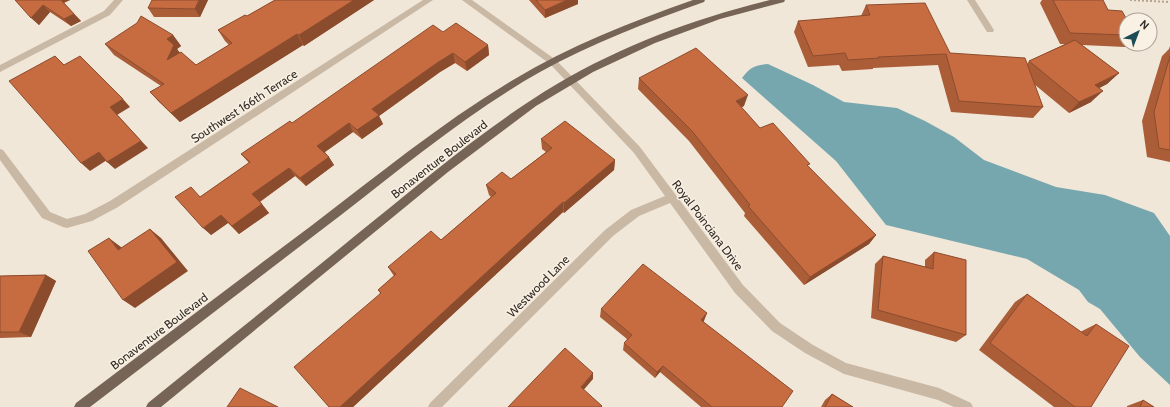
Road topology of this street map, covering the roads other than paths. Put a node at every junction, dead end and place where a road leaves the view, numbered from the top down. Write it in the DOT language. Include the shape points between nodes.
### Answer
graph roads {
  1 [pos="119,0"];
  2 [pos="430,0"];
  3 [pos="466,0"];
  4 [pos="701,0"];
  5 [pos="781,0"];
  6 [pos="971,0"];
  7 [pos="990,30"];
  8 [pos="552,62"];
  9 [pos="0,69"];
  10 [pos="570,81"];
  11 [pos="0,153"];
  12 [pos="671,198"];
  13 [pos="80,407"];
  14 [pos="152,407"];
  15 [pos="434,407"];
  16 [pos="967,407"];
  1 -- 9 [label="street" via="107,13"];
  2 -- 11 [label="street, Southwest 166th Terrace" via="114,204 88,218 67,224 46,215"];
  3 -- 8 [label="street, Royal Poinciana Drive"];
  4 -- 8 [label="main road, Bonaventure Boulevard" via="658,14"];
  5 -- 10 [label="main road, Bonaventure Boulevard" via="732,12 674,33 619,56"];
  6 -- 7 [label="street"];
  8 -- 10 [label="street, Royal Poinciana Drive"];
  8 -- 13 [label="main road, Bonaventure Boulevard" via="515,82 434,138"];
  10 -- 12 [label="street, Royal Poinciana Drive" via="637,150"];
  10 -- 14 [label="main road, Bonaventure Boulevard" via="534,103 460,156"];
  12 -- 15 [label="street, Westwood Lane" via="635,213 609,233"];
  12 -- 16 [label="street, Royal Poinciana Drive" via="739,289 776,327 844,368 939,394"];
}
